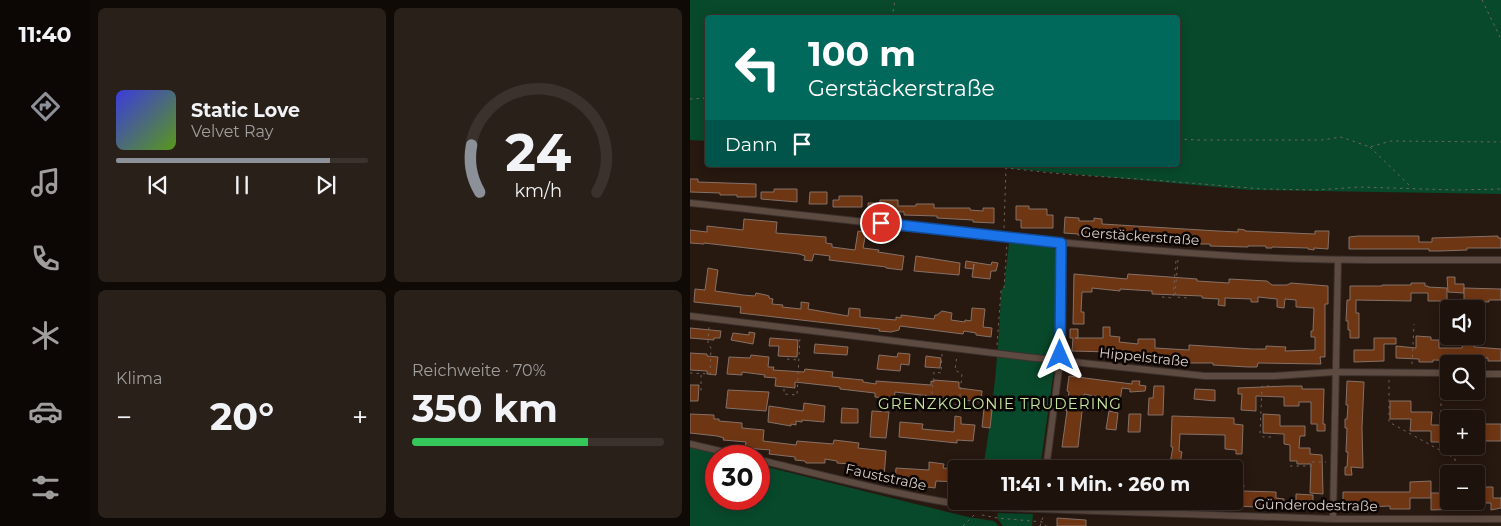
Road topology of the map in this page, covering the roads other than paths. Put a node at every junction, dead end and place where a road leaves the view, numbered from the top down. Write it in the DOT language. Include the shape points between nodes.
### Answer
graph roads {
  1 [pos="690,203"];
  2 [pos="1061,243"];
  3 [pos="1338,260"];
  4 [pos="1501,260"];
  5 [pos="690,316"];
  6 [pos="1060,361"];
  7 [pos="1335,372"];
  8 [pos="1440,373"];
  9 [pos="1485,374"];
  10 [pos="1501,374"];
  11 [pos="690,444"];
  12 [pos="705,448"];
  13 [pos="1047,460"];
  14 [pos="770,463"];
  15 [pos="948,503"];
  16 [pos="1145,510"];
  17 [pos="1333,519"];
  18 [pos="1501,520"];
  1 -- 2 [label="street, Gerstäckerstraße"];
  2 -- 3 [label="street, Gerstäckerstraße"];
  2 -- 6 [label="street"];
  3 -- 4 [label="street, Gerstäckerstraße"];
  3 -- 7 [label="street"];
  5 -- 6 [label="street, Hippelstraße"];
  6 -- 7 [label="street, Hippelstraße" via="1205,376"];
  6 -- 13 [label="street"];
  7 -- 8 [label="street, Hippelstraße"];
  7 -- 17 [label="street"];
  9 -- 10 [label="street"];
  11 -- 12 [label="street"];
  14 -- 15 [label="street, Fauststraße"];
  16 -- 17 [label="street, Günderodestraße"];
  17 -- 18 [label="street, Günderodestraße"];
}
